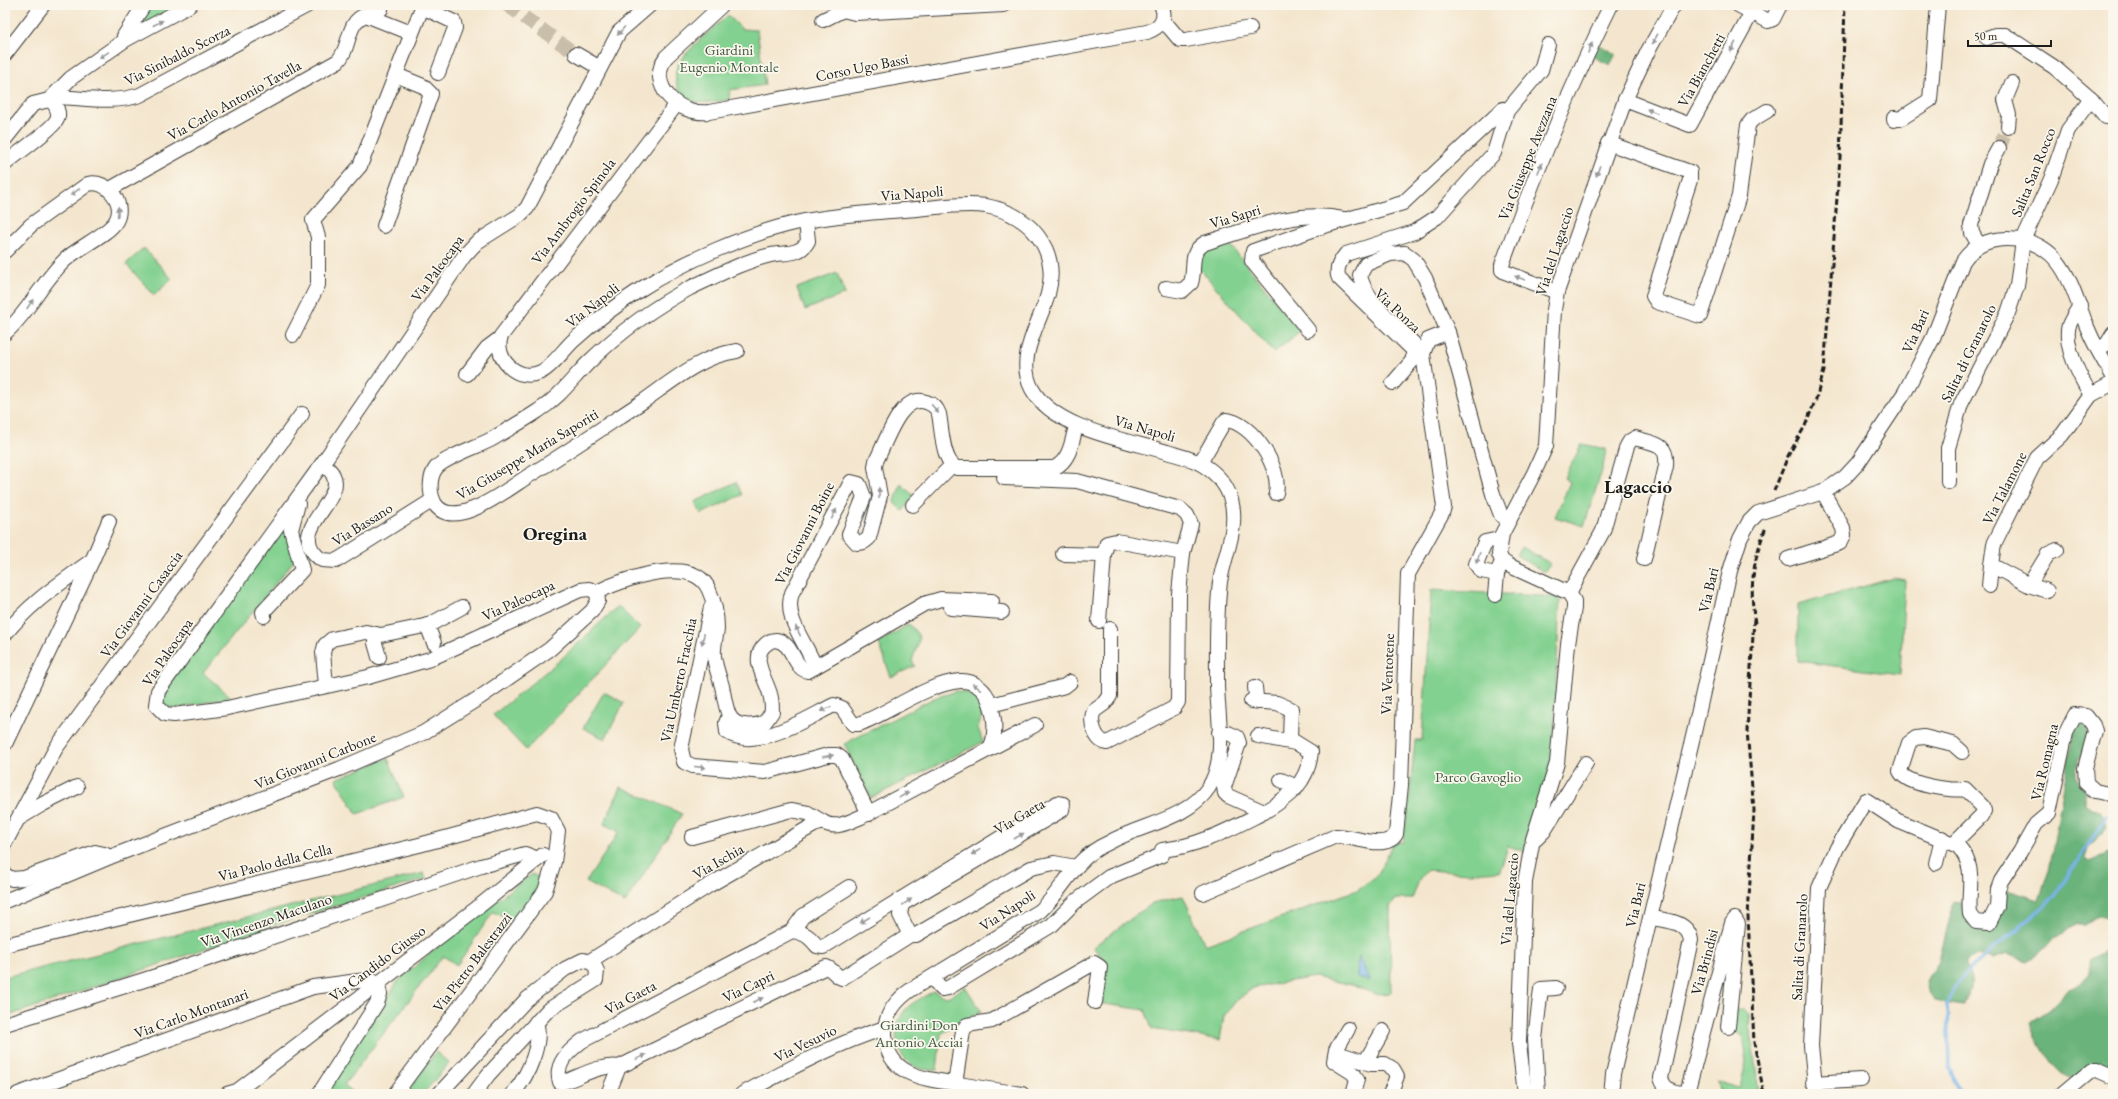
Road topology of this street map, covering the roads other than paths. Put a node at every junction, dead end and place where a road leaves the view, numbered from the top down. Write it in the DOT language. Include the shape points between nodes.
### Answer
graph roads {
  1 [pos="43,5"];
  2 [pos="144,5"];
  3 [pos="190,5"];
  4 [pos="308,5"];
  5 [pos="363,5"];
  6 [pos="650,5"];
  7 [pos="722,5"];
  8 [pos="1003,5"];
  9 [pos="1161,5"];
  10 [pos="1611,5"];
  11 [pos="1674,5"];
  12 [pos="1738,5"];
  13 [pos="1780,5"];
  14 [pos="1938,5"];
  15 [pos="422,6"];
  16 [pos="841,7"];
  17 [pos="1752,12"];
  18 [pos="823,20"];
  19 [pos="355,22"];
  20 [pos="1162,22"];
  21 [pos="1250,28"];
  22 [pos="411,33"];
  23 [pos="1986,38"];
  24 [pos="125,40"];
  25 [pos="1548,46"];
  26 [pos="5,54"];
  27 [pos="576,54"];
  28 [pos="600,68"];
  29 [pos="438,72"];
  30 [pos="396,75"];
  31 [pos="2012,83"];
  32 [pos="51,98"];
  33 [pos="2091,99"];
  34 [pos="1625,100"];
  35 [pos="676,105"];
  36 [pos="1507,111"];
  37 [pos="1767,111"];
  38 [pos="2106,117"];
  39 [pos="1894,120"];
  40 [pos="2008,127"];
  41 [pos="5,139"];
  42 [pos="1608,143"];
  43 [pos="1999,148"];
  44 [pos="5,164"];
  45 [pos="110,189"];
  46 [pos="1348,220"];
  47 [pos="806,221"];
  48 [pos="384,226"];
  49 [pos="2029,243"];
  50 [pos="1979,245"];
  51 [pos="5,251"];
  52 [pos="1166,288"];
  53 [pos="1557,292"];
  54 [pos="2080,306"];
  55 [pos="1308,330"];
  56 [pos="1448,332"];
  57 [pos="5,333"];
  58 [pos="2113,334"];
  59 [pos="293,335"];
  60 [pos="500,339"];
  61 [pos="1413,343"];
  62 [pos="2098,349"];
  63 [pos="737,351"];
  64 [pos="467,374"];
  65 [pos="2113,376"];
  66 [pos="1393,383"];
  67 [pos="2113,383"];
  68 [pos="2091,395"];
  69 [pos="302,414"];
  70 [pos="1076,426"];
  71 [pos="1200,463"];
  72 [pos="322,464"];
  73 [pos="955,466"];
  74 [pos="1948,482"];
  75 [pos="1823,492"];
  76 [pos="1276,493"];
  77 [pos="300,494"];
  78 [pos="433,500"];
  79 [pos="913,505"];
  80 [pos="1508,520"];
  81 [pos="109,521"];
  82 [pos="1499,539"];
  83 [pos="2057,550"];
  84 [pos="1183,553"];
  85 [pos="1063,554"];
  86 [pos="1104,555"];
  87 [pos="1644,559"];
  88 [pos="1788,559"];
  89 [pos="92,561"];
  90 [pos="1502,561"];
  91 [pos="1991,565"];
  92 [pos="1497,574"];
  93 [pos="2029,585"];
  94 [pos="1989,586"];
  95 [pos="2047,591"];
  96 [pos="597,592"];
  97 [pos="1569,593"];
  98 [pos="1496,595"];
  99 [pos="712,601"];
  100 [pos="992,601"];
  101 [pos="924,604"];
  102 [pos="462,607"];
  103 [pos="1002,612"];
  104 [pos="264,616"];
  105 [pos="368,621"];
  106 [pos="426,625"];
  107 [pos="5,634"];
  108 [pos="356,634"];
  109 [pos="375,634"];
  110 [pos="434,643"];
  111 [pos="379,658"];
  112 [pos="815,667"];
  113 [pos="1070,682"];
  114 [pos="326,686"];
  115 [pos="1255,687"];
  116 [pos="991,705"];
  117 [pos="730,716"];
  118 [pos="1035,725"];
  119 [pos="1219,732"];
  120 [pos="1258,736"];
  121 [pos="1295,743"];
  122 [pos="5,744"];
  123 [pos="991,748"];
  124 [pos="1962,752"];
  125 [pos="1586,763"];
  126 [pos="1281,780"];
  127 [pos="1297,786"];
  128 [pos="77,787"];
  129 [pos="2113,795"];
  130 [pos="1264,812"];
  131 [pos="869,814"];
  132 [pos="551,818"];
  133 [pos="16,821"];
  134 [pos="823,822"];
  135 [pos="692,837"];
  136 [pos="1533,839"];
  137 [pos="1951,842"];
  138 [pos="5,843"];
  139 [pos="557,843"];
  140 [pos="110,858"];
  141 [pos="538,859"];
  142 [pos="1936,863"];
  143 [pos="1076,867"];
  144 [pos="5,875"];
  145 [pos="849,887"];
  146 [pos="1203,892"];
  147 [pos="5,901"];
  148 [pos="1650,918"];
  149 [pos="792,931"];
  150 [pos="910,935"];
  151 [pos="5,945"];
  152 [pos="597,961"];
  153 [pos="932,978"];
  154 [pos="378,984"];
  155 [pos="1556,988"];
  156 [pos="1095,1002"];
  157 [pos="536,1022"];
  158 [pos="5,1024"];
  159 [pos="1728,1027"];
  160 [pos="885,1028"];
  161 [pos="1348,1029"];
  162 [pos="1383,1031"];
  163 [pos="1337,1053"];
  164 [pos="1365,1062"];
  165 [pos="619,1067"];
  166 [pos="2113,1076"];
  167 [pos="1861,1080"];
  168 [pos="955,1084"];
  169 [pos="1815,1089"];
  170 [pos="2066,1091"];
  171 [pos="514,1092"];
  172 [pos="1392,1092"];
  173 [pos="233,1093"];
  174 [pos="1681,1093"];
  175 [pos="18,1094"];
  176 [pos="319,1094"];
  177 [pos="395,1094"];
  178 [pos="439,1094"];
  179 [pos="474,1094"];
  180 [pos="608,1094"];
  181 [pos="742,1094"];
  182 [pos="1022,1094"];
  183 [pos="1353,1094"];
  184 [pos="1525,1094"];
  185 [pos="1538,1094"];
  186 [pos="1611,1094"];
  1 -- 26 [label="street"];
  2 -- 24 [label="street" via="124,36"];
  24 -- 3 [label="street, one-way"];
  4 -- 32 [label="street, Via Sinibaldo Scorza" via="140,95 126,100 110,101"];
  5 -- 19 [label="street, Via Carlo Antonio Tavella"];
  6 -- 28 [label="street, Via Paleocapa, one-way" via="619,32"];
  7 -- 35 [label="street" via="662,62 660,71 663,86"];
  8 -- 16 [label="street" via="855,13"];
  9 -- 20 [label="street" via="1164,13"];
  53 -- 10 [label="street, Via Giuseppe Avezzana, one-way" via="1505,272 1502,265 1556,128"];
  11 -- 34 [label="street, Via del Lagaccio, one-way" via="1648,51"];
  12 -- 17 [label="street"];
  13 -- 17 [label="street" via="1770,21"];
  14 -- 39 [label="street" via="1931,99 1926,105"];
  15 -- 22 [label="street"];
  15 -- 29 [label="street" via="454,22 455,25"];
  16 -- 18 [label="street"];
  17 -- 34 [label="street, Via Bianchetti, one-way" via="1690,125"];
  19 -- 22 [label="street" via="366,14"];
  19 -- 45 [label="street, Via Carlo Antonio Tavella" via="338,62"];
  20 -- 21 [label="street" via="1180,40"];
  20 -- 35 [label="street, Corso Ugo Bassi" via="1147,32 709,112 693,112"];
  22 -- 30 [label="street"];
  23 -- 33 [label="street" via="2005,35 2054,67"];
  24 -- 32 [label="street, one-way" via="71,78"];
  25 -- 36 [label="street, Via Ponza" via="1541,70"];
  27 -- 28 [label="street"];
  28 -- 72 [label="street, Via Paleocapa" via="527,208 477,242 464,256"];
  30 -- 48 [label="street" via="424,86 431,94"];
  30 -- 59 [label="street" via="360,166 315,223 318,237 318,285"];
  31 -- 40 [label="street" via="2005,100 2009,115"];
  32 -- 41 [label="street" via="33,104"];
  32 -- 44 [label="street" via="57,108 56,121"];
  33 -- 38 [label="street"];
  33 -- 49 [label="street, Salita San Rocco" via="2068,130"];
  34 -- 42 [label="street, Via del Lagaccio"];
  35 -- 60 [label="street, Via Ambrogio Spinola"];
  36 -- 46 [label="street" via="1503,109 1403,203"];
  36 -- 61 [label="street, Via Ponza" via="1494,153 1437,217 1414,232 1349,253 1340,264 1337,273 1339,278 1406,346 1411,347"];
  37 -- 42 [label="street" via="1752,120 1748,126 1739,196 1700,316 1657,302 1653,296 1690,180 1690,172"];
  42 -- 53 [label="street, Via del Lagaccio, one-way"];
  43 -- 50 [label="street" via="1990,164 1971,225 1972,233"];
  45 -- 51 [label="street, one-way" via="97,183 81,188 31,225"];
  57 -- 45 [label="street, one-way" via="19,321 66,259 116,222 119,207"];
  46 -- 52 [label="street, Via Sapri" via="1316,216 1290,218 1204,243 1194,254 1192,283 1182,291"];
  46 -- 55 [label="street" via="1253,251 1252,261 1272,276"];
  47 -- 60 [label="street, Via Napoli" via="739,242 641,289 586,329 544,371 530,374 512,369 500,354"];
  47 -- 70 [label="street, Via Napoli" via="899,210 979,205 1008,213 1032,227 1044,246 1050,277 1049,291 1028,348 1029,380 1031,387 1044,404"];
  47 -- 78 [label="street, Via Giuseppe Maria Saporiti" via="808,241 803,248 792,253 768,255 688,289 637,322 590,362 549,404 491,439 440,464 431,479"];
  49 -- 50 [label="street, Via Bari" via="1999,238"];
  49 -- 54 [label="street" via="2050,254 2064,268"];
  49 -- 74 [label="street, Salita di Granarolo" via="2008,313 1961,404 1953,426 1948,448"];
  50 -- 75 [label="street, Via Bari" via="1963,260 1933,338 1905,392 1858,463 1845,477"];
  53 -- 80 [label="street, Via del Lagaccio" via="1546,446"];
  54 -- 62 [label="street"];
  54 -- 68 [label="street" via="2070,324 2069,342 2082,380"];
  56 -- 61 [label="street, Via Ponza" via="1425,278 1413,258 1405,253 1394,253 1366,264 1360,275 1366,291"];
  56 -- 80 [label="street, Via Ponza" via="1493,494 1501,515"];
  56 -- 146 [label="street, Via Ventotene" via="1428,340 1423,354 1444,506 1408,574 1401,785 1396,834 1390,840 1375,843 1346,835 1336,836"];
  58 -- 62 [label="street" via="2107,344"];
  60 -- 64 [label="street, Via Ambrogio Spinola" via="487,348"];
  61 -- 66 [label="street" via="1413,360"];
  62 -- 65 [label="street"];
  63 -- 78 [label="street, Via Giuseppe Maria Saporiti" via="727,352 690,369 540,469 476,508 462,514 453,514 439,509"];
  67 -- 68 [label="street"];
  68 -- 91 [label="street, Via Talamone" via="2062,435 2043,452 2032,468 1994,544"];
  69 -- 133 [label="street, Via Giovanni Casaccia" via="56,748"];
  70 -- 71 [label="street, Via Napoli"];
  70 -- 73 [label="street" via="1068,455 1056,467 1047,469"];
  71 -- 76 [label="street" via="1224,422 1237,422 1265,450 1278,483"];
  71 -- 119 [label="street, Via Napoli" via="1220,480 1231,498 1232,506 1231,538 1220,583 1217,684"];
  72 -- 77 [label="street, Via Paleocapa"];
  72 -- 78 [label="street, Via Bassano" via="333,474 335,480 333,491 314,522 310,534 312,550 322,560 336,560"];
  73 -- 79 [label="street"];
  73 -- 84 [label="street" via="965,477 1077,481 1180,509 1187,515 1191,524"];
  112 -- 73 [label="street, Via Giovanni Boine, one-way" via="793,619 790,600 792,593 851,482 859,484 864,497 849,534 853,541 859,544 869,538 880,496 876,461 899,415 909,403 915,400 923,401 937,409 947,457"];
  75 -- 88 [label="street" via="1843,528 1844,535 1840,543"];
  75 -- 148 [label="street, Via Bari" via="1758,513 1749,522 1740,539 1730,571"];
  77 -- 104 [label="street, Via Paleocapa" via="291,530 305,567 263,612"];
  77 -- 114 [label="street, Via Paleocapa" via="158,691 156,701 161,711 174,715 227,708"];
  80 -- 82 [label="street, Via del Lagaccio"];
  81 -- 89 [label="street"];
  82 -- 90 [label="street" via="1499,554"];
  82 -- 92 [label="street, one-way" via="1485,542 1476,564 1484,573"];
  83 -- 93 [label="street" via="2048,554"];
  84 -- 86 [label="street" via="1114,540 1107,543"];
  84 -- 86 [label="street" via="1179,594 1178,702 1174,708 1107,743 1099,738 1091,720 1094,711 1110,696"];
  85 -- 86 [label="street"];
  87 -- 97 [label="street" via="1652,542 1666,454 1660,446 1635,438 1627,446 1603,531"];
  89 -- 107 [label="street" via="38,598"];
  89 -- 122 [label="street"];
  90 -- 92 [label="street"];
  90 -- 97 [label="street" via="1520,572"];
  91 -- 93 [label="street"];
  91 -- 94 [label="street, Via Talamone"];
  92 -- 98 [label="street"];
  93 -- 95 [label="street"];
  96 -- 99 [label="street, Via Paleocapa" via="623,580 678,571 691,574 704,582"];
  96 -- 114 [label="street, Via Paleocapa" via="589,588 580,590 430,659"];
  96 -- 140 [label="street, Via Giovanni Carbone" via="598,601 592,611 550,649 480,698 423,733"];
  97 -- 136 [label="street, Via del Lagaccio" via="1574,601 1574,608 1568,644 1557,763"];
  99 -- 117 [label="street" via="717,629 714,655"];
  99 -- 131 [label="street, Via Umberto Fracchia, one-way" via="681,746 681,757 685,763 693,766 765,772 828,755 837,755 842,759"];
  100 -- 101 [label="street" via="941,599"];
  101 -- 103 [label="street" via="935,608"];
  101 -- 112 [label="street"];
  102 -- 106 [label="street, Via Paleocapa"];
  105 -- 108 [label="street"];
  106 -- 109 [label="street, Via Paleocapa" via="381,635"];
  106 -- 110 [label="street"];
  108 -- 109 [label="street, Via Paleocapa"];
  108 -- 114 [label="street, Via Paleocapa" via="332,639 324,647"];
  109 -- 111 [label="street"];
  112 -- 117 [label="street" via="808,671 804,670 788,646 777,641 767,643 760,651 758,660 772,702 771,716 765,722 751,726 737,722"];
  113 -- 116 [label="street" via="1065,686"];
  115 -- 121 [label="street" via="1255,701 1277,703 1291,709 1289,733 1290,739"];
  116 -- 117 [label="street, one-way" via="986,694 978,686 961,681 931,690 859,724 853,724 842,708 834,705 766,737 744,737 727,732 726,723"];
  116 -- 123 [label="street" via="994,732"];
  118 -- 123 [label="street"];
  119 -- 130 [label="street" via="1234,735 1239,742 1224,787 1225,793"];
  119 -- 143 [label="street, Via Napoli" via="1220,753 1217,769 1201,797 1174,815 1106,844"];
  120 -- 121 [label="street"];
  121 -- 127 [label="street" via="1312,752 1306,777"];
  131 -- 123 [label="street, one-way"];
  124 -- 137 [label="street" via="1953,744 1924,737 1916,738 1909,743 1900,771 1904,777 1913,781 1944,790 1965,789 1983,807 1981,816"];
  125 -- 136 [label="street" via="1540,837"];
  126 -- 127 [label="street"];
  127 -- 130 [label="street"];
  128 -- 133 [label="street"];
  129 -- 137 [label="street, Via Romagna" via="2095,791 2086,783 2085,768 2095,731 2086,716 2075,715 2066,733 2049,813 2036,824 2007,870 1998,889 1997,907 1992,919 1985,924 1973,920 1970,910 1972,881 1963,851"];
  130 -- 153 [label="street" via="1209,839 1162,852 1109,877 1075,902 1052,925 948,988 942,989"];
  131 -- 134 [label="street" via="838,825"];
  132 -- 139 [label="street, Via Pietro Balestrazzi" via="558,831"];
  132 -- 151 [label="street, Via Paolo della Cella" via="537,813 518,817 419,845"];
  133 -- 138 [label="street, Via Giovanni Casaccia"];
  134 -- 135 [label="street" via="808,813 792,810"];
  134 -- 152 [label="street, Via Ischia" via="708,886"];
  136 -- 184 [label="street, Via del Lagaccio" via="1525,882 1520,986 1519,1043"];
  137 -- 142 [label="street"];
  137 -- 169 [label="street, Salita di Granarolo" via="1898,821 1866,800 1837,848 1819,888 1810,1046"];
  139 -- 141 [label="street, Via Candido Giusso"];
  139 -- 177 [label="street, Via Pietro Balestrazzi" via="545,891"];
  140 -- 144 [label="street" via="95,852 24,878 12,879"];
  140 -- 147 [label="street, Via Giovanni Carbone"];
  141 -- 154 [label="street, Via Candido Giusso"];
  141 -- 158 [label="street, Via Vincenzo Maculano" via="525,854 481,866 166,973"];
  143 -- 150 [label="street" via="1054,863 1031,868 916,935"];
  143 -- 153 [label="street, Via Napoli" via="1054,898 1040,911"];
  145 -- 149 [label="street, Via Gaeta" via="803,916"];
  148 -- 174 [label="street, Via Brindisi" via="1672,922 1685,928 1691,940 1660,1078 1666,1088"];
  148 -- 186 [label="street, Via Bari" via="1613,1074"];
  150 -- 149 [label="street, Via Gaeta, one-way" via="900,915 902,904 1062,810 1064,805 1057,803 822,947 817,946 803,933"];
  149 -- 165 [label="street, Via Gaeta" via="582,1041 565,1056 558,1073 560,1082 564,1082 596,1070"];
  165 -- 150 [label="street, Via Capri, one-way" via="826,967 831,968 842,978"];
  152 -- 157 [label="street" via="596,980 548,1010"];
  152 -- 178 [label="street, Via Ischia" via="581,961 565,969 526,1000"];
  153 -- 160 [label="street, Via Napoli" via="898,999 888,1015"];
  154 -- 173 [label="street, Via Candido Giusso"];
  154 -- 175 [label="street, Via Carlo Montanari" via="366,980 313,987"];
  154 -- 176 [label="street" via="380,994 377,1003"];
  155 -- 185 [label="street" via="1541,989 1535,1039"];
  156 -- 168 [label="street" via="1100,967 1094,963 992,1021 967,1025 963,1031"];
  157 -- 171 [label="street" via="538,1033 533,1060 522,1083"];
  157 -- 179 [label="street"];
  159 -- 174 [label="street, Via Brindisi" via="1738,924 1735,919 1688,1089"];
  160 -- 168 [label="street, Via Napoli" via="888,1050 906,1072 930,1080"];
  160 -- 181 [label="street, Via Vesuvio" via="808,1058"];
  161 -- 163 [label="street" via="1336,1050"];
  162 -- 164 [label="street"];
  163 -- 164 [label="street"];
  163 -- 183 [label="street" via="1334,1061 1353,1073 1357,1079"];
  164 -- 172 [label="street" via="1385,1064 1393,1069 1396,1076"];
  165 -- 180 [label="street"];
  166 -- 170 [label="street" via="2092,1069"];
  167 -- 169 [label="street, Salita di Granarolo"];
  168 -- 182 [label="street, Via Napoli"];
}
